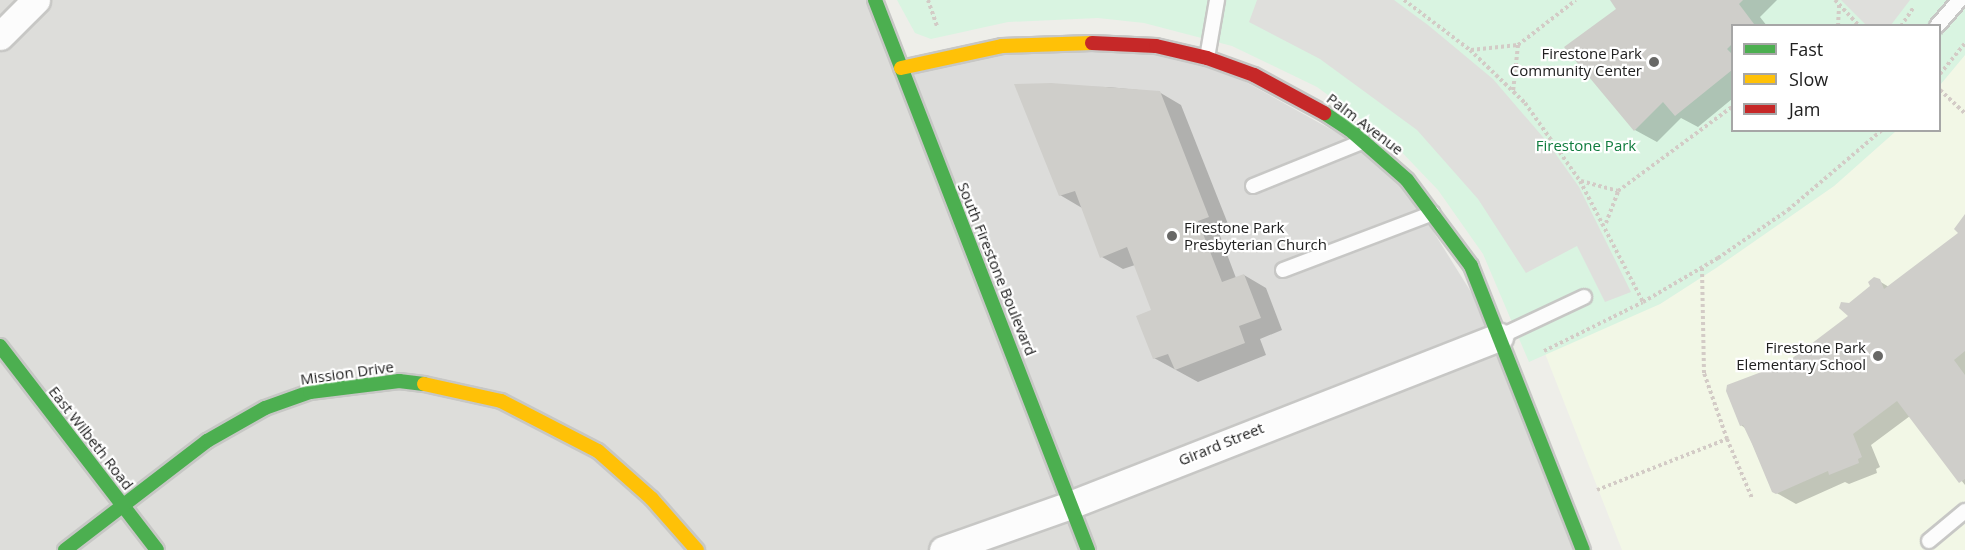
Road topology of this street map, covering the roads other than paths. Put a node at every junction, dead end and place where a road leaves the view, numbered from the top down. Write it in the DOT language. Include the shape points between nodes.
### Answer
graph roads {
  1 [pos="36,0"];
  2 [pos="875,0"];
  3 [pos="1217,0"];
  4 [pos="1960,0"];
  5 [pos="1939,24"];
  6 [pos="0,36"];
  7 [pos="1207,58"];
  8 [pos="900,68"];
  9 [pos="1364,141"];
  10 [pos="1253,186"];
  11 [pos="1434,212"];
  12 [pos="1283,270"];
  13 [pos="1584,297"];
  14 [pos="1499,337"];
  15 [pos="0,346"];
  16 [pos="1070,505"];
  17 [pos="122,506"];
  18 [pos="1965,511"];
  19 [pos="1929,541"];
  20 [pos="65,550"];
  21 [pos="157,550"];
  22 [pos="697,550"];
  23 [pos="943,550"];
  24 [pos="1088,550"];
  25 [pos="1583,550"];
  1 -- 6 [label="street"];
  2 -- 8 [label="street, South Firestone Boulevard"];
  3 -- 7 [label="lane"];
  4 -- 5 [label="lane"];
  7 -- 8 [label="street, Palm Avenue" via="1121,42 1057,41 1002,46"];
  7 -- 9 [label="street, Palm Avenue" via="1254,75 1304,100"];
  8 -- 16 [label="street, South Firestone Boulevard"];
  9 -- 10 [label="lane"];
  9 -- 11 [label="street, Palm Avenue" via="1390,162"];
  11 -- 12 [label="lane"];
  11 -- 14 [label="street, Palm Avenue" via="1471,266"];
  13 -- 14 [label="lane"];
  14 -- 16 [label="street, Girard Street"];
  14 -- 25 [label="street, Palm Avenue"];
  15 -- 17 [label="street, East Wilbeth Road"];
  16 -- 23 [label="street, Girard Street"];
  16 -- 24 [label="street, South Firestone Boulevard"];
  17 -- 20 [label="street, Mission Drive"];
  17 -- 21 [label="street, East Wilbeth Road"];
  17 -- 22 [label="street, Mission Drive" via="207,441 265,408 310,392 399,381 448,386 480,395 556,426 598,451 652,499"];
  18 -- 19 [label="lane"];
}
